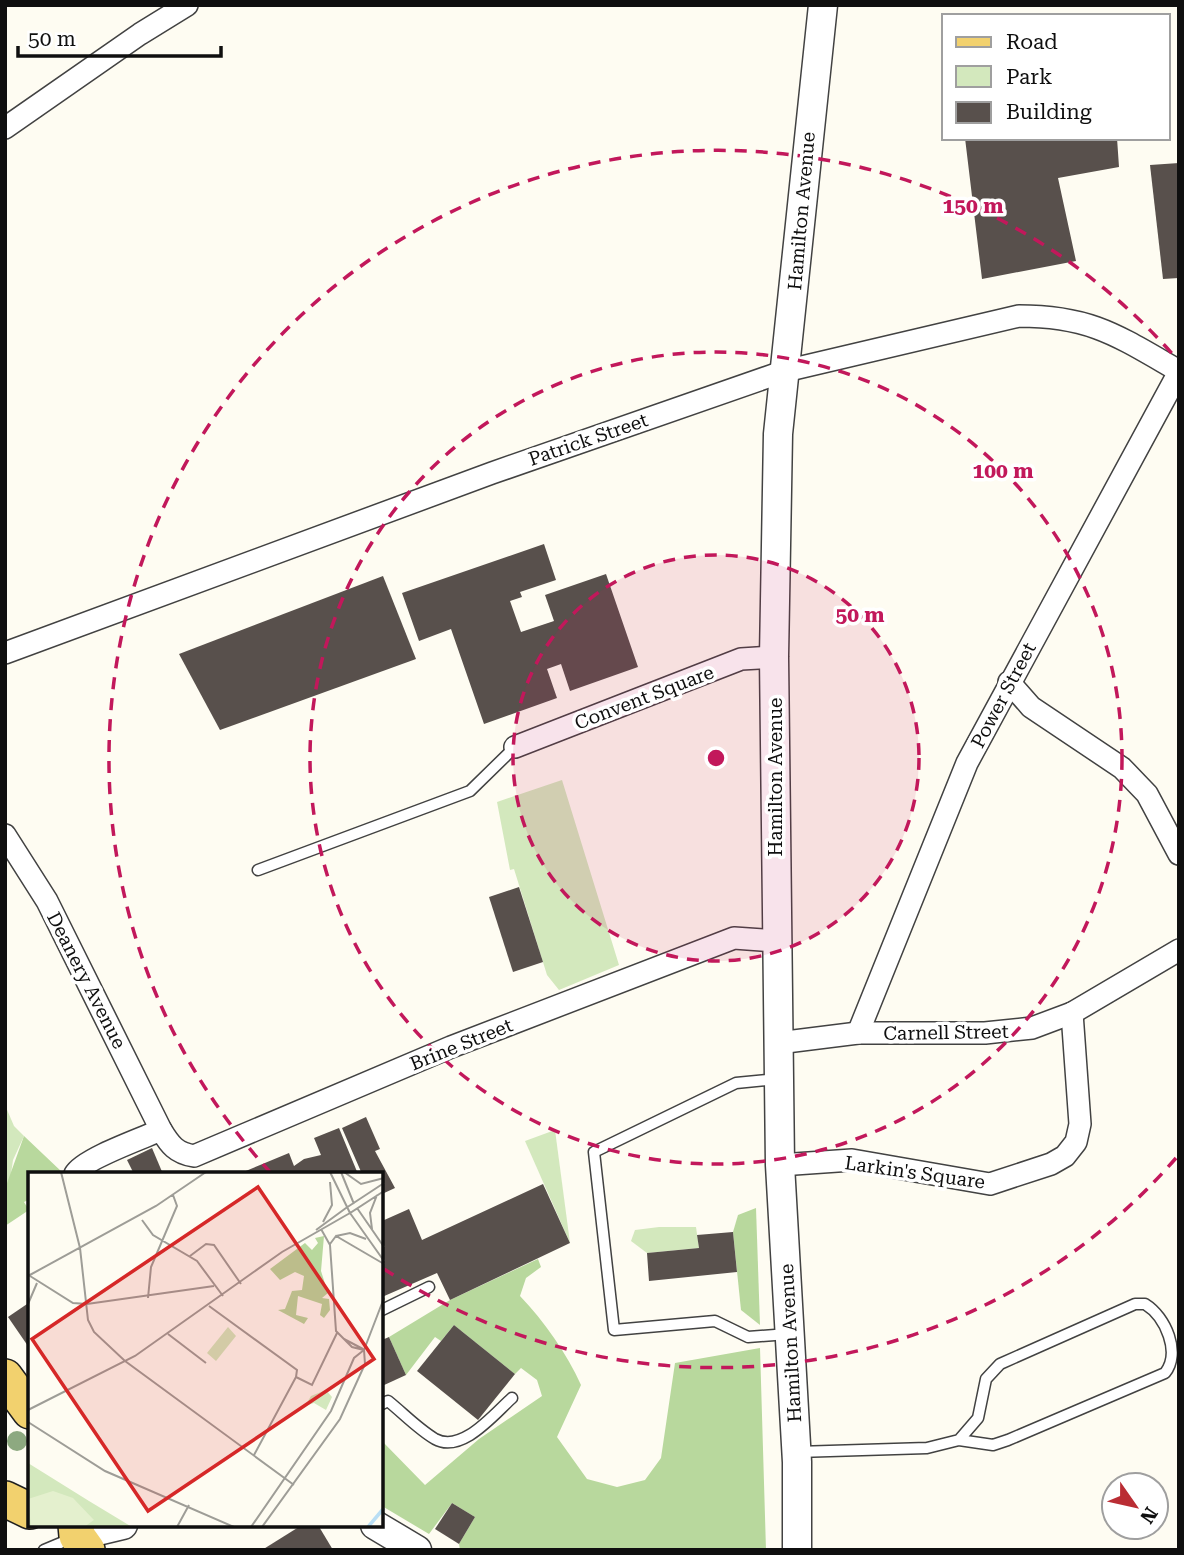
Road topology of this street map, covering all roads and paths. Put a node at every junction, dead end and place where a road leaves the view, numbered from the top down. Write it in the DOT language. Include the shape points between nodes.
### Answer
graph roads {
  1 [pos="187,5"];
  2 [pos="823,5"];
  3 [pos="5,128"];
  4 [pos="785,371"];
  5 [pos="1179,371"];
  6 [pos="5,653"];
  7 [pos="774,657"];
  8 [pos="1009,682"];
  9 [pos="515,747"];
  10 [pos="5,835"];
  11 [pos="1179,854"];
  12 [pos="258,870"];
  13 [pos="776,941"];
  14 [pos="1179,950"];
  15 [pos="1072,1013"];
  16 [pos="858,1033"];
  17 [pos="778,1043"];
  18 [pos="779,1079"];
  19 [pos="161,1130"];
  20 [pos="780,1165"];
  21 [pos="76,1172"];
  22 [pos="429,1287"];
  23 [pos="383,1310"];
  24 [pos="788,1334"];
  25 [pos="5,1377"];
  26 [pos="512,1398"];
  27 [pos="383,1404"];
  28 [pos="28,1408"];
  29 [pos="959,1440"];
  30 [pos="797,1452"];
  31 [pos="5,1499"];
  32 [pos="28,1510"];
  33 [pos="110,1527"];
  34 [pos="378,1527"];
  35 [pos="77,1532"];
  36 [pos="44,1550"];
  37 [pos="417,1550"];
  38 [pos="797,1550"];
  1 -- 3 [label="street"];
  2 -- 4 [label="street, Hamilton Avenue"];
  4 -- 5 [label="street, Patrick Street" via="1019,316 1069,318 1100,327"];
  4 -- 6 [label="street, Patrick Street"];
  4 -- 7 [label="street, Hamilton Avenue" via="778,434"];
  5 -- 8 [label="street, Power Street"];
  7 -- 9 [label="street, Convent Square" via="741,659"];
  7 -- 13 [label="street, Hamilton Avenue"];
  8 -- 11 [label="street" via="1031,707 1122,768 1147,794"];
  8 -- 16 [label="street, Power Street" via="967,763"];
  9 -- 12 [label="lane" via="470,791"];
  10 -- 19 [label="street, Deanery Avenue" via="47,901"];
  13 -- 17 [label="street, Hamilton Avenue"];
  13 -- 19 [label="street, Brine Street" via="734,939 451,1047 194,1156 172,1147"];
  14 -- 15 [label="street, Carnell Street"];
  15 -- 16 [label="street, Carnell Street" via="1032,1028 985,1033"];
  15 -- 20 [label="street, Larkin's Square" via="1080,1124 1076,1142 1051,1164 990,1184 852,1160"];
  16 -- 17 [label="street, Carnell Street"];
  17 -- 18 [label="street, Hamilton Avenue"];
  18 -- 20 [label="street, Hamilton Avenue"];
  18 -- 24 [label="lane" via="736,1083 594,1152 614,1331 715,1321 748,1337"];
  19 -- 21 [label="street"];
  20 -- 24 [label="street, Hamilton Avenue"];
  22 -- 23 [label="lane"];
  24 -- 30 [label="street, Hamilton Avenue"];
  25 -- 28 [label="main road"];
  26 -- 27 [label="lane" via="474,1433 449,1443 436,1440 388,1401"];
  29 -- 29 [label="lane" via="993,1445 1165,1373 1174,1350 1158,1317 1145,1304 1135,1304 1000,1364 986,1379 978,1418"];
  29 -- 30 [label="lane" via="927,1448"];
  30 -- 38 [label="street, Hamilton Avenue"];
  31 -- 32 [label="main road"];
  33 -- 35 [label="street"];
  34 -- 37 [label="street"];
  35 -- 36 [label="lane"];
}
